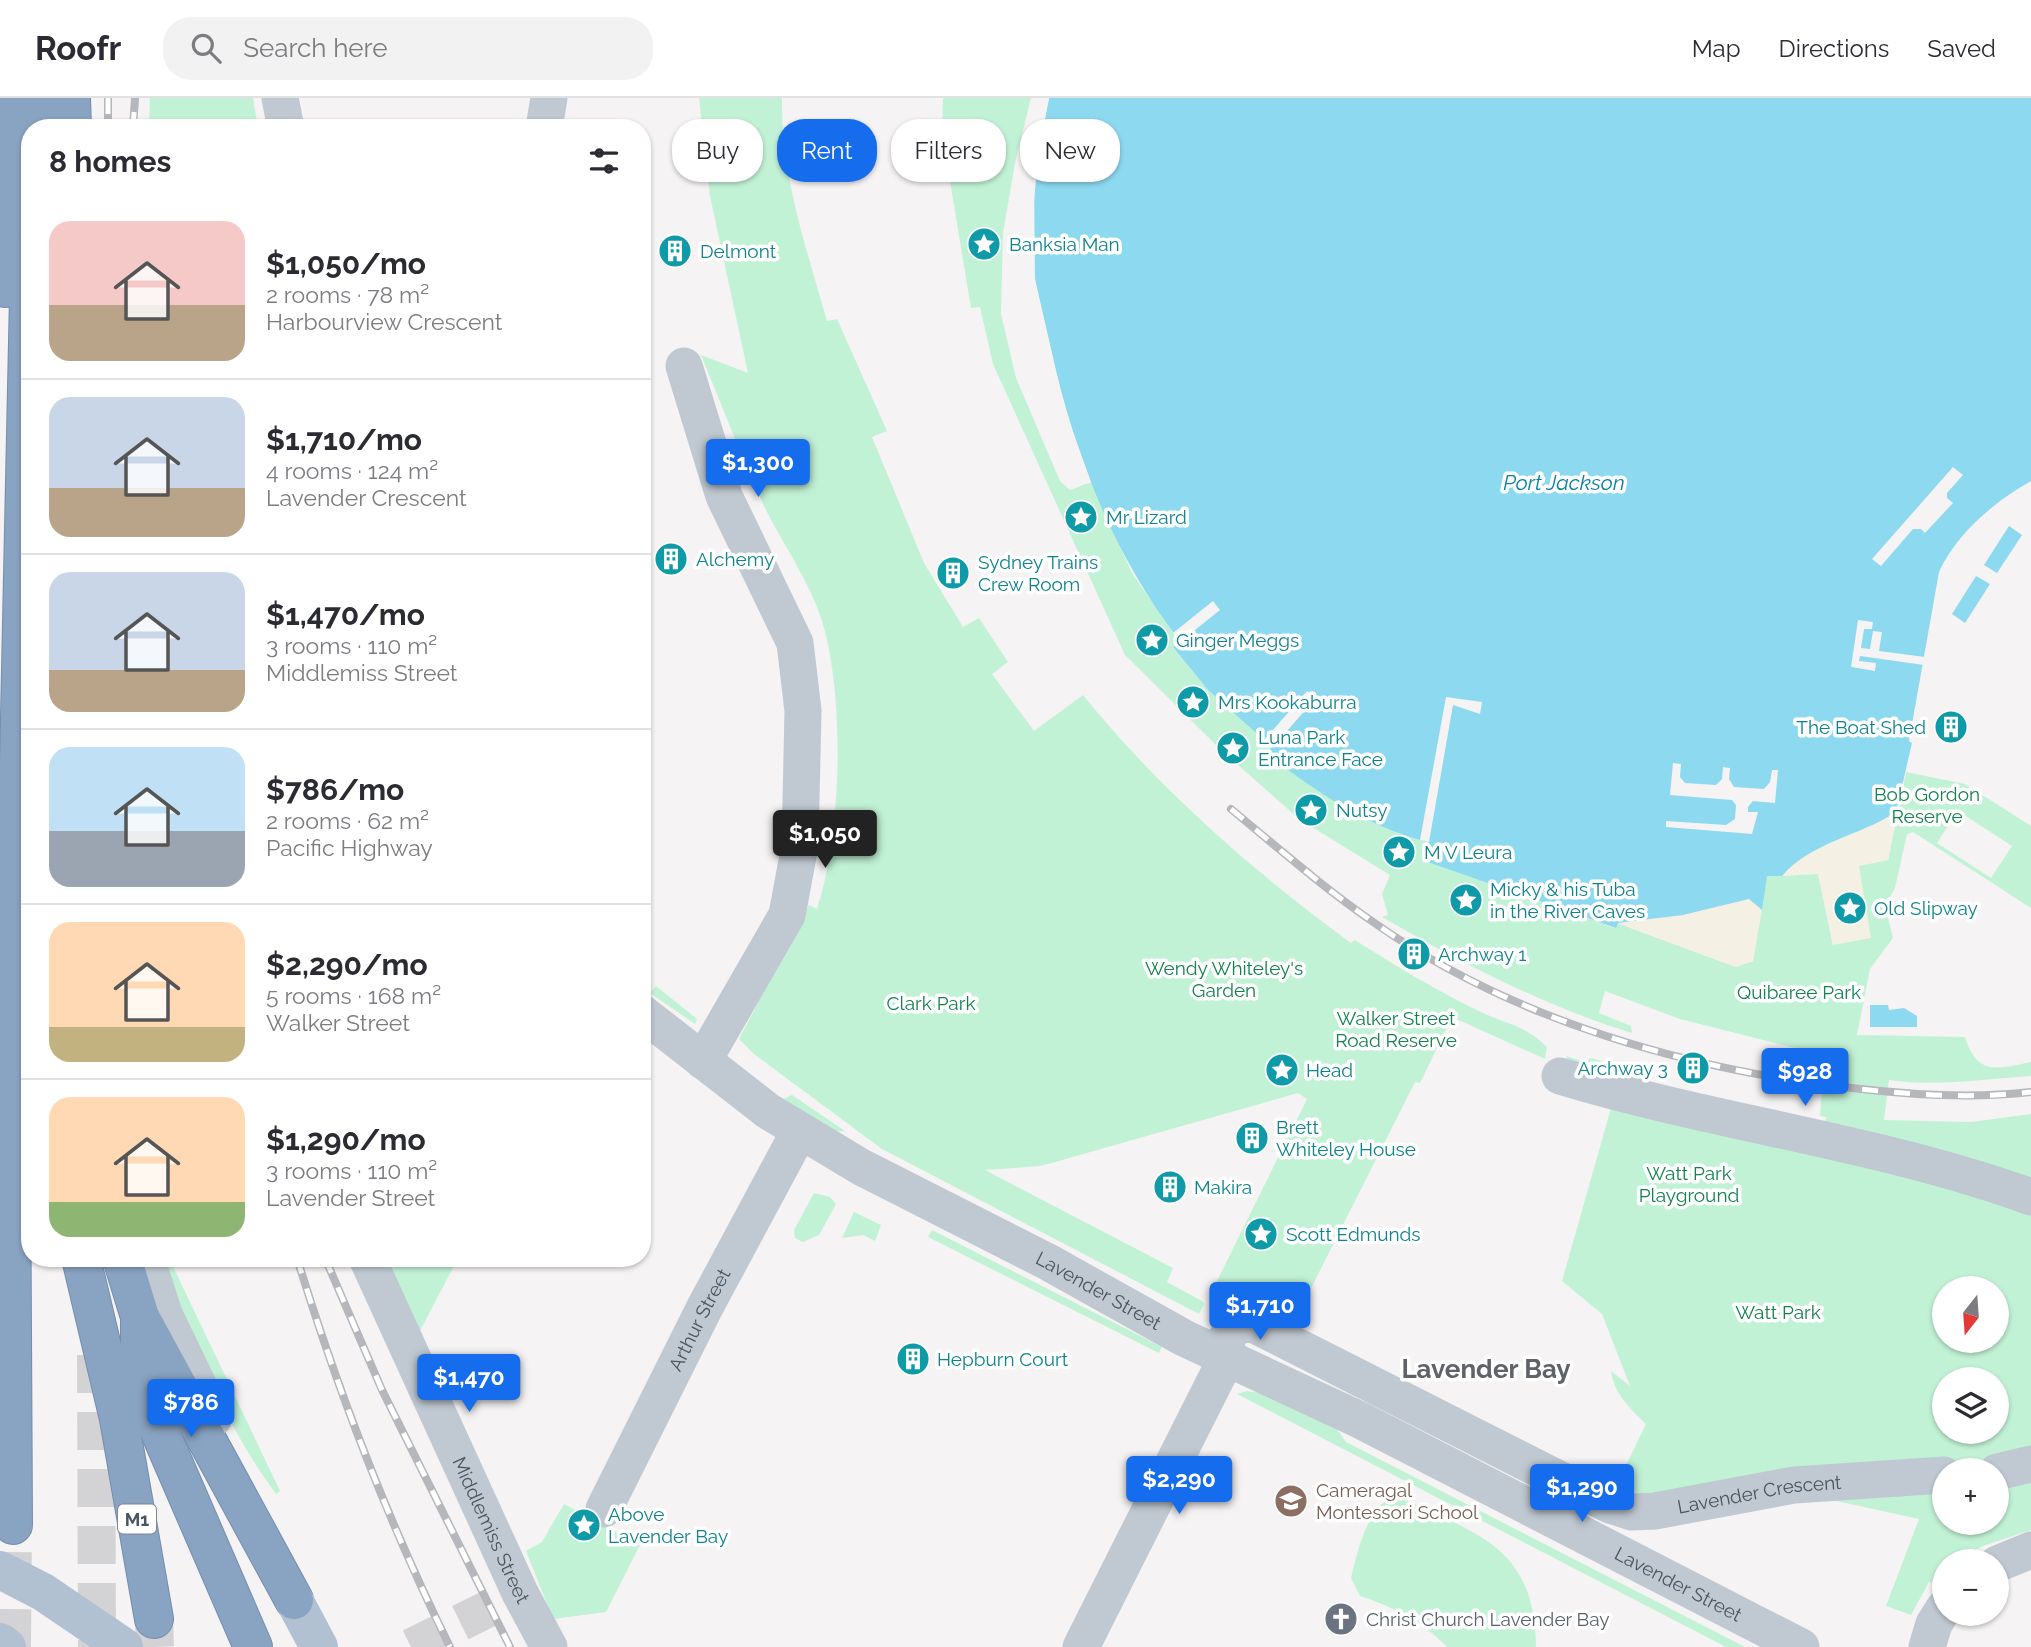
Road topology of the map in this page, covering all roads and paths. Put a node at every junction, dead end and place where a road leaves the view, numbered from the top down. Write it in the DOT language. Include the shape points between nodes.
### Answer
graph roads {
  1 [pos="9,98"];
  2 [pos="39,98"];
  3 [pos="71,98"];
  4 [pos="280,98"];
  5 [pos="549,98"];
  6 [pos="37,119"];
  7 [pos="72,119"];
  8 [pos="284,119"];
  9 [pos="546,119"];
  10 [pos="684,366"];
  11 [pos="0,625"];
  12 [pos="21,933"];
  13 [pos="651,1020"];
  14 [pos="703,1061"];
  15 [pos="1560,1076"];
  16 [pos="799,1132"];
  17 [pos="2031,1197"];
  18 [pos="83,1267"];
  19 [pos="125,1267"];
  20 [pos="149,1267"];
  21 [pos="371,1267"];
  22 [pos="140,1317"];
  23 [pos="1226,1359"];
  24 [pos="2031,1464"];
  25 [pos="2009,1469"];
  26 [pos="1932,1476"];
  27 [pos="604,1509"];
  28 [pos="13,1525"];
  29 [pos="2031,1550"];
  30 [pos="2009,1559"];
  31 [pos="0,1570"];
  32 [pos="294,1600"];
  33 [pos="154,1619"];
  34 [pos="1933,1626"];
  35 [pos="0,1642"];
  36 [pos="7,1647"];
  37 [pos="124,1647"];
  38 [pos="253,1647"];
  39 [pos="318,1647"];
  40 [pos="549,1647"];
  41 [pos="1082,1647"];
  42 [pos="1801,1647"];
  43 [pos="1927,1647"];
  1 -- 11 [label="highway"];
  2 -- 6 [label="highway"];
  3 -- 7 [label="highway"];
  4 -- 8 [label="street"];
  5 -- 9 [label="street"];
  10 -- 14 [label="street" via="724,496 795,643 803,711 800,845 787,915"];
  12 -- 28 [label="highway" via="11,1139"];
  13 -- 14 [label="street, Lavender Street"];
  14 -- 16 [label="street, Lavender Street"];
  15 -- 17 [label="street" via="1941,1167"];
  16 -- 23 [label="street, Lavender Street"];
  16 -- 27 [label="street, Arthur Street"];
  18 -- 33 [label="highway, M1" via="118,1419"];
  19 -- 22 [label="highway"];
  20 -- 32 [label="street" via="164,1314"];
  21 -- 40 [label="street, Middlemiss Street" via="511,1598"];
  22 -- 32 [label="highway"];
  22 -- 38 [label="highway" via="140,1378"];
  23 -- 26 [label="street, Lavender Crescent" via="1231,1330 1253,1324 1609,1505 1632,1512 1794,1485"];
  23 -- 41 [label="street"];
  23 -- 42 [label="street, Lavender Street" via="1360,1420"];
  24 -- 25 [label="street"];
  29 -- 30 [label="street"];
  31 -- 37 [label="main road, bridge" via="43,1592"];
  32 -- 39 [label="main road"];
  34 -- 43 [label="street"];
  35 -- 36 [label="main road"];
}
